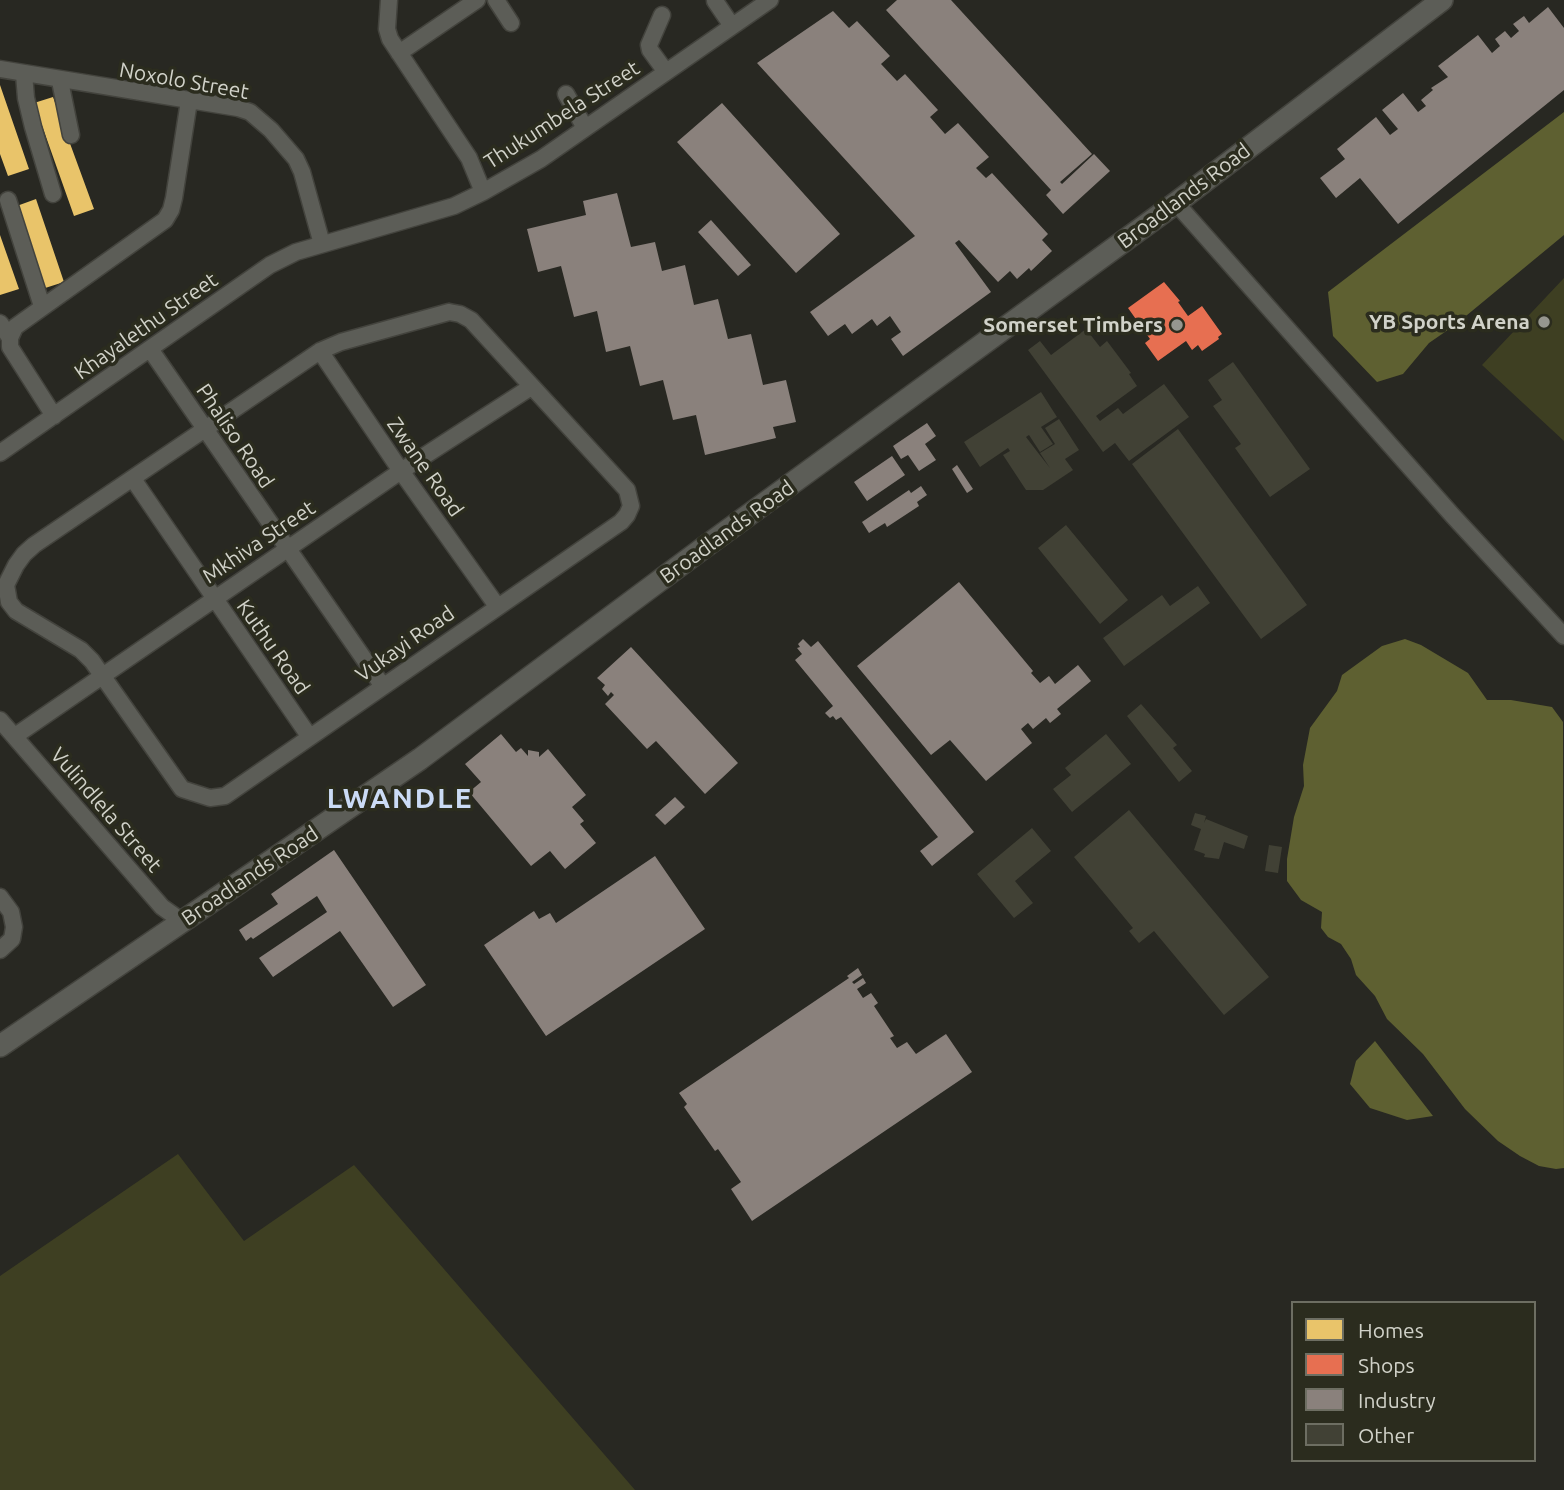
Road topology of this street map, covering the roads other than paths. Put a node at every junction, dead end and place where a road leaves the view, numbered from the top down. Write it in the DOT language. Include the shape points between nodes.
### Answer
graph roads {
  1 [pos="389,0"];
  2 [pos="477,0"];
  3 [pos="496,0"];
  4 [pos="770,0"];
  5 [pos="1442,0"];
  6 [pos="715,1"];
  7 [pos="662,15"];
  8 [pos="511,23"];
  9 [pos="732,26"];
  10 [pos="399,53"];
  11 [pos="0,69"];
  12 [pos="666,72"];
  13 [pos="24,74"];
  14 [pos="60,81"];
  15 [pos="566,94"];
  16 [pos="189,101"];
  17 [pos="585,128"];
  18 [pos="71,135"];
  19 [pos="483,192"];
  20 [pos="53,194"];
  21 [pos="8,200"];
  22 [pos="1177,203"];
  23 [pos="322,244"];
  24 [pos="42,306"];
  25 [pos="0,323"];
  26 [pos="10,338"];
  27 [pos="150,349"];
  28 [pos="320,351"];
  29 [pos="7,359"];
  30 [pos="531,387"];
  31 [pos="54,416"];
  32 [pos="205,429"];
  33 [pos="0,453"];
  34 [pos="401,471"];
  35 [pos="132,479"];
  36 [pos="286,549"];
  37 [pos="214,598"];
  38 [pos="497,606"];
  39 [pos="1564,636"];
  40 [pos="102,676"];
  41 [pos="382,685"];
  42 [pos="0,720"];
  43 [pos="15,736"];
  44 [pos="309,736"];
  45 [pos="0,897"];
  46 [pos="183,922"];
  47 [pos="0,950"];
  48 [pos="0,1046"];
  1 -- 10 [label="street" via="387,29"];
  2 -- 10 [label="street"];
  3 -- 8 [label="street"];
  4 -- 9 [label="street, Thukumbela Street"];
  5 -- 22 [label="main road, Broadlands Road"];
  6 -- 9 [label="street"];
  7 -- 12 [label="street" via="649,45"];
  9 -- 12 [label="street, Thukumbela Street"];
  10 -- 19 [label="street" via="469,158"];
  11 -- 13 [label="street, Noxolo Street"];
  12 -- 17 [label="street, Thukumbela Street"];
  13 -- 14 [label="street, Noxolo Street"];
  13 -- 20 [label="street" via="30,117"];
  14 -- 16 [label="street, Noxolo Street"];
  14 -- 18 [label="street"];
  15 -- 17 [label="street"];
  16 -- 23 [label="street, Noxolo Street" via="250,113 287,147 302,172"];
  16 -- 24 [label="street" via="174,198 164,220"];
  17 -- 19 [label="street, Thukumbela Street"];
  19 -- 23 [label="street, Thukumbela Street" via="454,206"];
  21 -- 24 [label="street"];
  22 -- 39 [label="street"];
  22 -- 46 [label="main road, Broadlands Road" via="420,759"];
  23 -- 27 [label="street, Khayalethu Street" via="270,265"];
  24 -- 26 [label="street" via="15,327"];
  25 -- 26 [label="street"];
  26 -- 29 [label="street"];
  27 -- 31 [label="street, Khayalethu Street"];
  27 -- 32 [label="street, Phaliso Road"];
  28 -- 30 [label="street, Vukayi Road" via="449,312 471,320"];
  28 -- 32 [label="street, Vukayi Road"];
  28 -- 34 [label="street, Zwane Road"];
  29 -- 31 [label="street"];
  30 -- 34 [label="street, Mkhiva Street"];
  30 -- 38 [label="street, Vukayi Road" via="626,489 631,506 621,522"];
  31 -- 33 [label="street, Khayalethu Street"];
  32 -- 35 [label="street, Vukayi Road"];
  32 -- 36 [label="street, Phaliso Road"];
  34 -- 36 [label="street, Mkhiva Street"];
  34 -- 38 [label="street, Zwane Road"];
  35 -- 37 [label="street, Kuthu Road"];
  35 -- 40 [label="street, Vukayi Road" via="34,545 6,585 16,611 81,650"];
  36 -- 37 [label="street, Mkhiva Street"];
  36 -- 41 [label="street, Phaliso Road"];
  37 -- 40 [label="street, Mkhiva Street"];
  37 -- 44 [label="street, Kuthu Road"];
  38 -- 41 [label="street, Vukayi Road"];
  40 -- 43 [label="street, Mkhiva Street"];
  40 -- 44 [label="street, Vukayi Road" via="173,780 194,795 225,796"];
  41 -- 44 [label="street, Vukayi Road"];
  42 -- 43 [label="street, Vulindlela Street"];
  43 -- 46 [label="street, Vulindlela Street" via="162,907"];
  45 -- 47 [label="street" via="11,912 14,927 12,939"];
  46 -- 48 [label="main road, Broadlands Road"];
}
